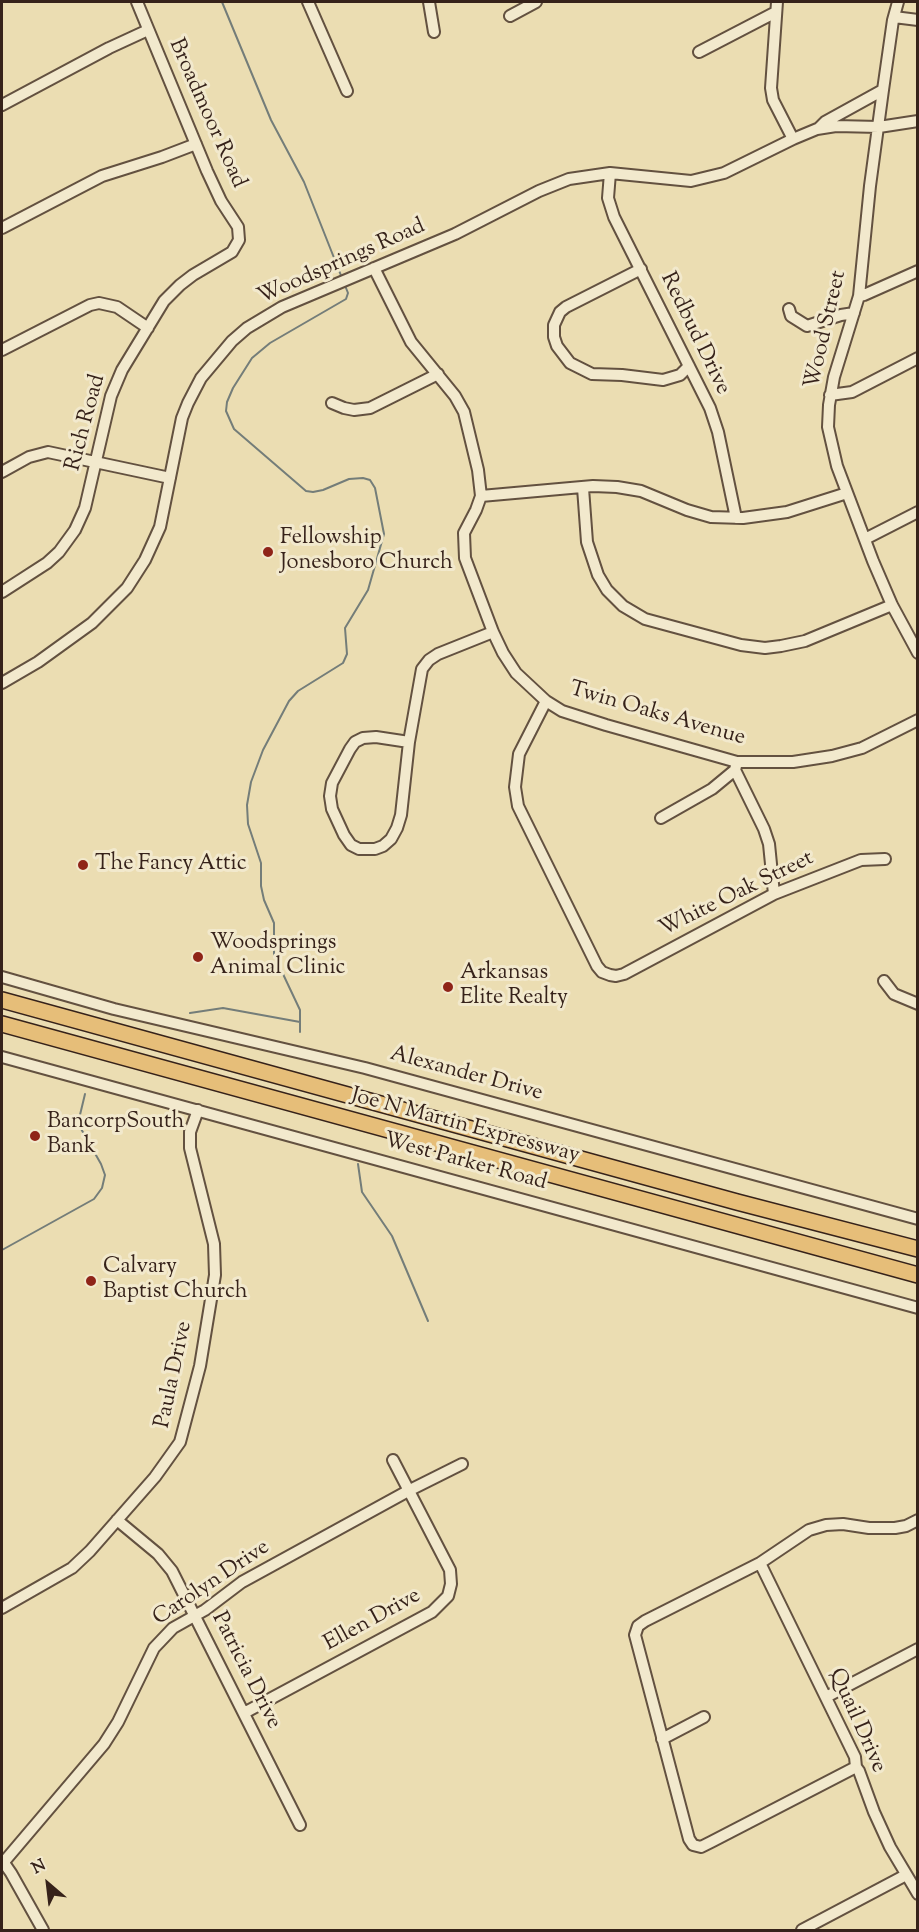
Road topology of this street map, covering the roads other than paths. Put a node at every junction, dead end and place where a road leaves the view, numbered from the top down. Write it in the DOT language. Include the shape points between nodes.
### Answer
graph roads {
  1 [pos="137,2"];
  2 [pos="308,2"];
  3 [pos="429,2"];
  4 [pos="536,2"];
  5 [pos="898,2"];
  6 [pos="777,7"];
  7 [pos="510,16"];
  8 [pos="894,17"];
  9 [pos="918,20"];
  10 [pos="148,30"];
  11 [pos="434,32"];
  12 [pos="699,52"];
  13 [pos="882,90"];
  14 [pos="347,91"];
  15 [pos="2,105"];
  16 [pos="918,121"];
  17 [pos="879,127"];
  18 [pos="818,129"];
  19 [pos="793,139"];
  20 [pos="196,144"];
  21 [pos="609,173"];
  22 [pos="2,228"];
  23 [pos="238,240"];
  24 [pos="374,268"];
  25 [pos="640,269"];
  26 [pos="918,271"];
  27 [pos="859,296"];
  28 [pos="789,309"];
  29 [pos="854,313"];
  30 [pos="148,328"];
  31 [pos="2,350"];
  32 [pos="918,358"];
  33 [pos="690,366"];
  34 [pos="438,374"];
  35 [pos="831,395"];
  36 [pos="332,403"];
  37 [pos="96,462"];
  38 [pos="2,472"];
  39 [pos="170,478"];
  40 [pos="583,488"];
  41 [pos="847,493"];
  42 [pos="481,496"];
  43 [pos="918,512"];
  44 [pos="736,518"];
  45 [pos="865,539"];
  46 [pos="2,592"];
  47 [pos="892,605"];
  48 [pos="493,632"];
  49 [pos="918,653"];
  50 [pos="2,683"];
  51 [pos="546,701"];
  52 [pos="918,720"];
  53 [pos="409,742"];
  54 [pos="736,766"];
  55 [pos="661,818"];
  56 [pos="885,859"];
  57 [pos="774,894"];
  58 [pos="2,977"];
  59 [pos="884,981"];
  60 [pos="2,1000"];
  61 [pos="918,1004"];
  62 [pos="2,1024"];
  63 [pos="2,1057"];
  64 [pos="198,1110"];
  65 [pos="918,1220"];
  66 [pos="918,1249"];
  67 [pos="918,1275"];
  68 [pos="918,1308"];
  69 [pos="393,1460"];
  70 [pos="462,1464"];
  71 [pos="408,1491"];
  72 [pos="117,1520"];
  73 [pos="918,1520"];
  74 [pos="760,1563"];
  75 [pos="2,1608"];
  76 [pos="195,1616"];
  77 [pos="918,1648"];
  78 [pos="826,1696"];
  79 [pos="244,1713"];
  80 [pos="704,1717"];
  81 [pos="662,1739"];
  82 [pos="856,1767"];
  83 [pos="300,1825"];
  84 [pos="2,1862"];
  85 [pos="906,1875"];
  86 [pos="918,1894"];
  87 [pos="43,1930"];
  88 [pos="802,1930"];
  1 -- 10 [label="street, Broadmoor Road"];
  2 -- 14 [label="street"];
  3 -- 11 [label="street"];
  4 -- 7 [label="street"];
  5 -- 8 [label="street, Wood Street"];
  6 -- 12 [label="street"];
  6 -- 19 [label="street" via="771,88"];
  8 -- 9 [label="street"];
  8 -- 13 [label="street, Wood Street"];
  10 -- 15 [label="street"];
  10 -- 20 [label="street, Broadmoor Road"];
  13 -- 17 [label="street, Wood Street"];
  13 -- 18 [label="street"];
  16 -- 17 [label="street, Woodsprings Road"];
  17 -- 18 [label="street, Woodsprings Road"];
  17 -- 27 [label="street, Wood Street"];
  18 -- 19 [label="street, Woodsprings Road"];
  19 -- 21 [label="street, Woodsprings Road" via="724,173 700,179 675,181"];
  20 -- 22 [label="street" via="94,180"];
  20 -- 23 [label="street, Broadmoor Road" via="213,186 238,227"];
  21 -- 24 [label="street, Woodsprings Road" via="569,179 538,191 455,234"];
  21 -- 25 [label="street, Redbud Drive" via="611,208"];
  23 -- 30 [label="street, Rich Road" via="234,250 175,290"];
  24 -- 34 [label="street" via="411,342"];
  24 -- 39 [label="street, Woodsprings Road" via="282,307 232,341 201,378 188,403"];
  25 -- 33 [label="street, Redbud Drive"];
  25 -- 33 [label="street" via="566,307 554,325 557,346 570,363 592,374 663,381 680,375"];
  26 -- 27 [label="street"];
  27 -- 29 [label="street, Wood Street"];
  28 -- 29 [label="street" via="791,316 807,326"];
  29 -- 35 [label="street, Wood Street"];
  30 -- 31 [label="street" via="117,307 90,304"];
  30 -- 37 [label="street, Rich Road" via="111,396"];
  32 -- 35 [label="street" via="852,392"];
  33 -- 44 [label="street, Redbud Drive" via="718,432"];
  34 -- 36 [label="street" via="370,408 354,410"];
  34 -- 42 [label="street" via="464,412"];
  35 -- 41 [label="street, Wood Street" via="828,427"];
  37 -- 38 [label="street" via="48,452"];
  37 -- 39 [label="street"];
  37 -- 46 [label="street, Rich Road" via="82,515 69,539 41,568"];
  39 -- 50 [label="street, Woodsprings Road" via="160,527 127,588 92,623"];
  40 -- 42 [label="street"];
  40 -- 44 [label="street" via="631,489 711,517"];
  40 -- 47 [label="street" via="587,542 598,574 615,599 645,619 765,648 805,641"];
  41 -- 44 [label="street" via="787,512"];
  41 -- 45 [label="street, Wood Street"];
  42 -- 48 [label="street, Twin Oaks Avenue" via="464,532 463,544"];
  43 -- 45 [label="street"];
  45 -- 47 [label="street, Wood Street"];
  47 -- 49 [label="street, Wood Street"];
  48 -- 51 [label="street, Twin Oaks Avenue" via="516,673"];
  48 -- 53 [label="street" via="444,651 422,669"];
  51 -- 54 [label="street, Twin Oaks Avenue" via="562,711"];
  51 -- 57 [label="street, White Oak Street" via="519,754 515,787 518,806 602,972 624,974"];
  52 -- 54 [label="street, Twin Oaks Avenue" via="862,748 832,756"];
  53 -- 53 [label="street" via="397,828 391,839 375,849 351,845 332,809 330,796 332,783 350,748 355,742 376,737"];
  54 -- 55 [label="street" via="712,789"];
  54 -- 57 [label="street" via="764,829 772,857"];
  56 -- 57 [label="street, White Oak Street" via="861,860"];
  58 -- 65 [label="street, Alexander Drive" via="114,1009 365,1068"];
  59 -- 61 [label="street" via="894,994"];
  60 -- 66 [label="highway, Joe N Martin Expressway"];
  62 -- 67 [label="highway, Joe N Martin Expressway"];
  63 -- 64 [label="street, West Parker Road"];
  64 -- 68 [label="street, West Parker Road"];
  64 -- 72 [label="street, Paula Drive" via="190,1132 190,1148 211,1225 215,1263 200,1366 180,1442"];
  69 -- 71 [label="street, Ellen Drive"];
  70 -- 71 [label="street, Carolyn Drive"];
  71 -- 76 [label="street, Carolyn Drive" via="242,1581"];
  71 -- 79 [label="street, Ellen Drive" via="450,1570 450,1589 443,1603"];
  72 -- 75 [label="street, Paula Drive" via="72,1568"];
  72 -- 76 [label="street, Patricia Drive" via="169,1566"];
  73 -- 74 [label="street" via="906,1526 884,1528 826,1525 805,1533"];
  74 -- 78 [label="street, Quail Drive"];
  74 -- 81 [label="street" via="638,1626 634,1635"];
  76 -- 79 [label="street, Patricia Drive"];
  76 -- 84 [label="street, Carolyn Drive" via="161,1639 104,1744"];
  77 -- 78 [label="street"];
  78 -- 82 [label="street, Quail Drive"];
  79 -- 83 [label="street, Patricia Drive"];
  80 -- 81 [label="street"];
  81 -- 82 [label="street" via="688,1839 701,1847"];
  82 -- 85 [label="street, Quail Drive"];
  84 -- 87 [label="street"];
  85 -- 86 [label="street, Quail Drive"];
  85 -- 88 [label="street"];
}
